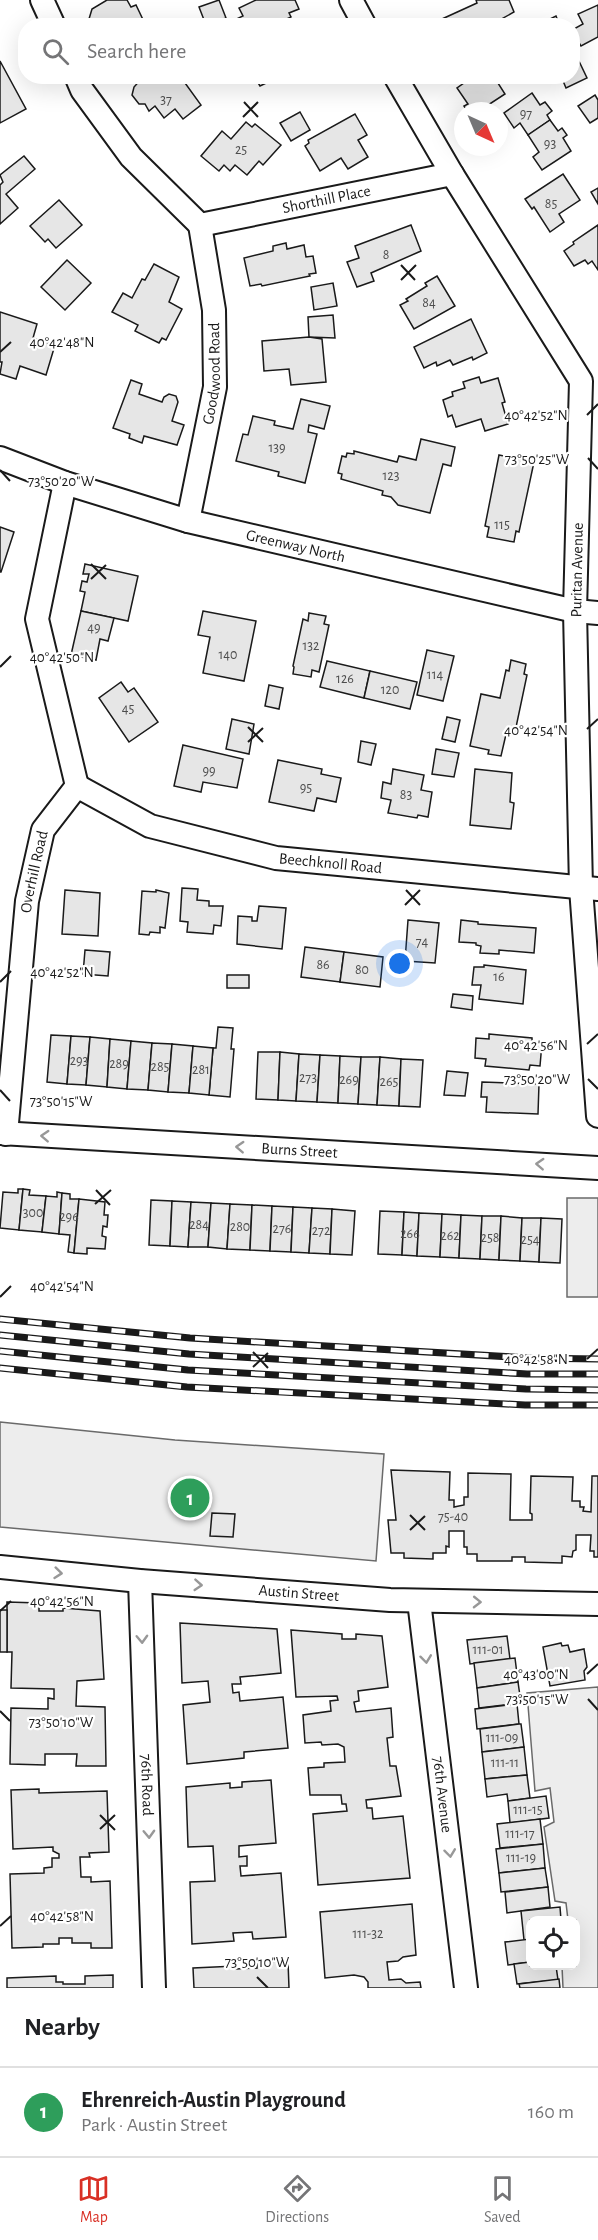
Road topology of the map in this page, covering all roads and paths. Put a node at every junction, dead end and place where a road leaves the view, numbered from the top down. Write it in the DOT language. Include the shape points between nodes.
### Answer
graph roads {
  1 [pos="42,0"];
  2 [pos="351,0"];
  3 [pos="50,18"];
  4 [pos="361,18"];
  5 [pos="79,84"];
  6 [pos="400,84"];
  7 [pos="452,174"];
  8 [pos="200,225"];
  9 [pos="590,378"];
  10 [pos="0,458"];
  11 [pos="65,483"];
  12 [pos="188,521"];
  13 [pos="575,610"];
  14 [pos="598,613"];
  15 [pos="77,786"];
  16 [pos="589,888"];
  17 [pos="598,1116"];
  18 [pos="3,1133"];
  19 [pos="598,1168"];
  20 [pos="0,1567"];
  21 [pos="140,1581"];
  22 [pos="419,1601"];
  23 [pos="598,1604"];
  24 [pos="154,1988"];
  25 [pos="466,1988"];
  1 -- 3 [label="street"];
  2 -- 4 [label="street"];
  5 -- 8 [label="street" via="131,157"];
  6 -- 7 [label="street, Puritan Avenue"];
  7 -- 8 [label="street, Shorthill Place"];
  7 -- 9 [label="street, Puritan Avenue"];
  8 -- 12 [label="street, Goodwood Road" via="214,310 215,387"];
  9 -- 13 [label="street, Puritan Avenue"];
  10 -- 11 [label="street, Greenway North"];
  11 -- 12 [label="street, Greenway North"];
  11 -- 15 [label="street" via="38,619"];
  12 -- 13 [label="street, Greenway North"];
  13 -- 14 [label="street, Greenway North"];
  13 -- 16 [label="street, Puritan Avenue"];
  15 -- 16 [label="street, Beechknoll Road" via="150,826 276,858"];
  15 -- 18 [label="street, Overhill Road" via="43,830 27,901"];
  16 -- 17 [label="street, Puritan Avenue"];
  19 -- 18 [label="street, Burns Street, one-way"];
  20 -- 21 [label="street, Austin Street, one-way"];
  21 -- 22 [label="street, Austin Street, one-way"];
  21 -- 24 [label="street, 76th Road, one-way"];
  22 -- 23 [label="street, Austin Street, one-way"];
  22 -- 25 [label="street, 76th Avenue, one-way"];
}
